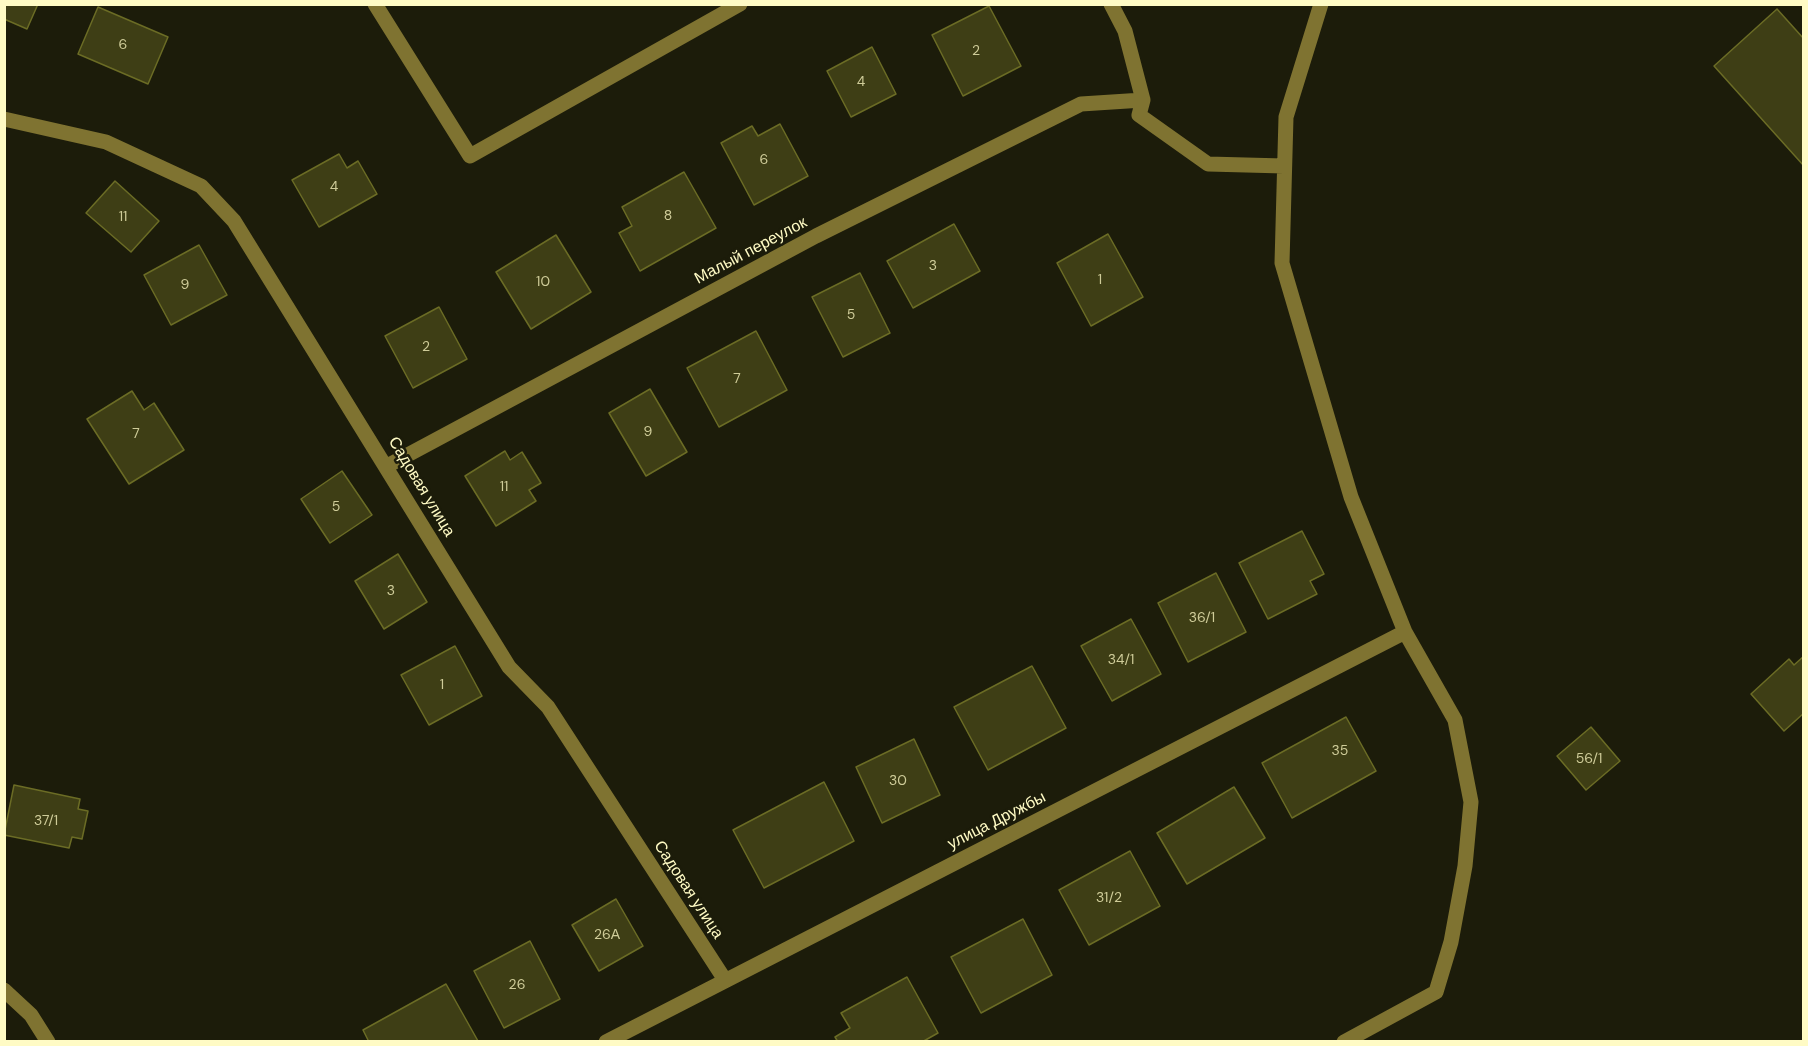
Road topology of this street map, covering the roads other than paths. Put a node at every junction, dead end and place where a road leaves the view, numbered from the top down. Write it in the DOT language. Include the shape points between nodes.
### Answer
graph roads {
  1 [pos="375,4"];
  2 [pos="740,4"];
  3 [pos="1111,4"];
  4 [pos="1321,4"];
  5 [pos="1143,100"];
  6 [pos="4,120"];
  7 [pos="1284,166"];
  8 [pos="387,466"];
  9 [pos="1405,632"];
  10 [pos="725,980"];
  11 [pos="4,990"];
  12 [pos="48,1041"];
  13 [pos="606,1041"];
  14 [pos="1344,1041"];
  1 -- 2 [label="street" via="470,156"];
  3 -- 5 [label="street" via="1125,31"];
  4 -- 7 [label="street" via="1286,117"];
  5 -- 7 [label="street" via="1139,115 1208,164"];
  5 -- 8 [label="street, Малый переулок" via="1081,104 816,236"];
  6 -- 8 [label="street, Садовая улица" via="106,142 201,186 234,221"];
  7 -- 9 [label="street" via="1282,263 1351,497"];
  8 -- 10 [label="street, Садовая улица" via="509,667 548,707"];
  9 -- 10 [label="street, улица Дружбы"];
  9 -- 14 [label="street" via="1455,720 1471,802 1466,866 1451,942 1436,992"];
  10 -- 13 [label="street, улица Дружбы"];
  11 -- 12 [label="street" via="31,1015"];
}
